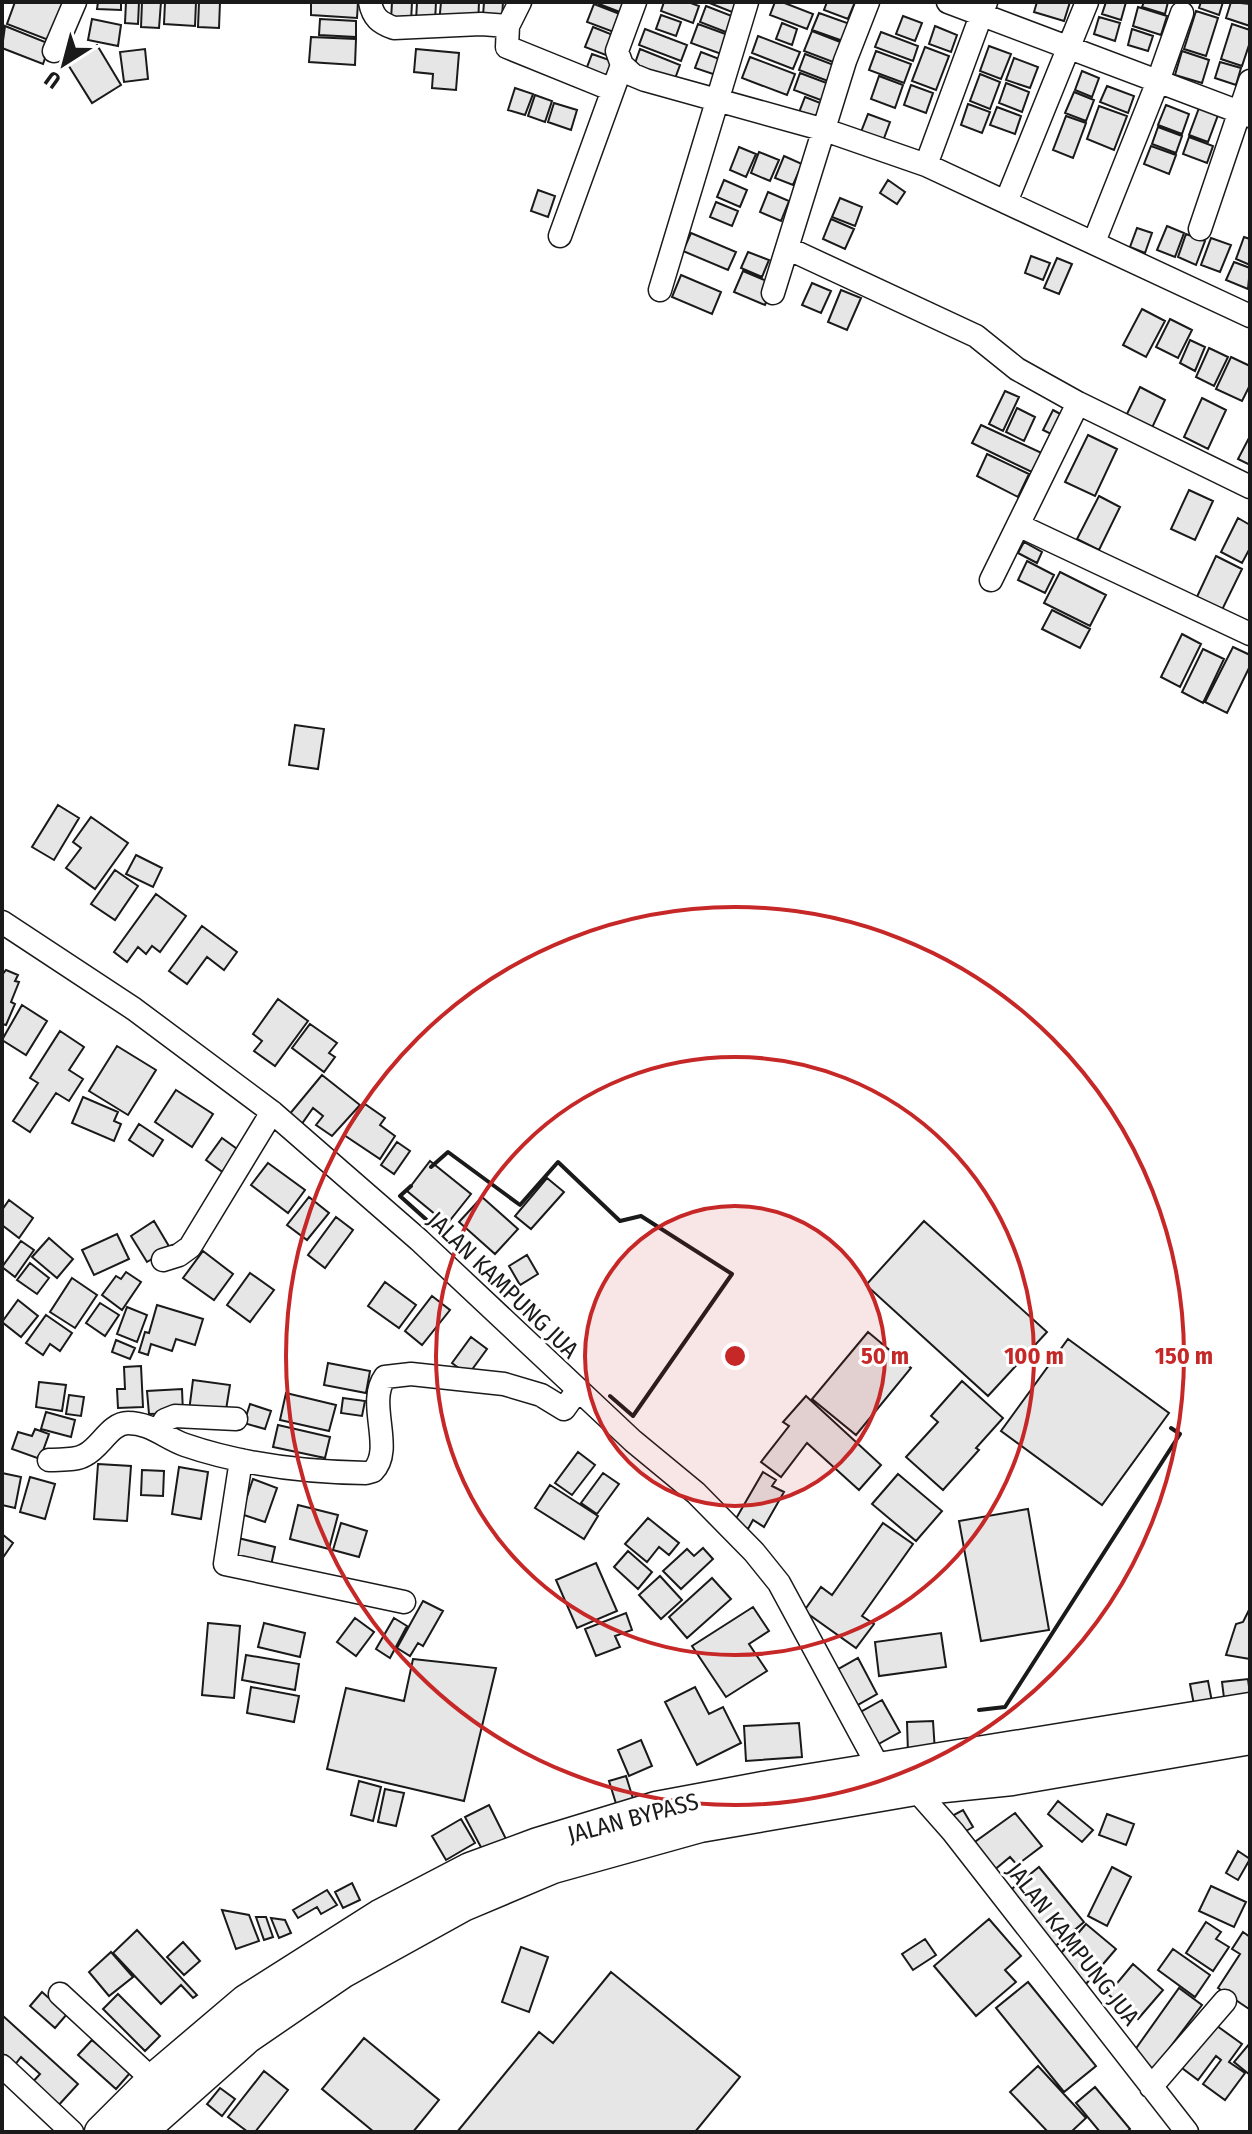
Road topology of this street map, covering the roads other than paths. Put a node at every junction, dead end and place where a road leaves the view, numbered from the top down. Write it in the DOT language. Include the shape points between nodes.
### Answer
graph roads {
  1 [pos="75,2"];
  2 [pos="370,2"];
  3 [pos="520,2"];
  4 [pos="635,2"];
  5 [pos="747,2"];
  6 [pos="868,2"];
  7 [pos="948,2"];
  8 [pos="1087,2"];
  9 [pos="984,8"];
  10 [pos="1182,13"];
  11 [pos="508,26"];
  12 [pos="1069,48"];
  13 [pos="54,51"];
  14 [pos="622,65"];
  15 [pos="1158,81"];
  16 [pos="1250,81"];
  17 [pos="613,90"];
  18 [pos="716,101"];
  19 [pos="1244,114"];
  20 [pos="825,130"];
  21 [pos="926,165"];
  22 [pos="1006,202"];
  23 [pos="1200,229"];
  24 [pos="560,236"];
  25 [pos="1094,242"];
  26 [pos="787,248"];
  27 [pos="660,290"];
  28 [pos="773,293"];
  29 [pos="1250,316"];
  30 [pos="1078,403"];
  31 [pos="1250,487"];
  32 [pos="1018,525"];
  33 [pos="991,580"];
  34 [pos="1250,634"];
  35 [pos="2,922"];
  36 [pos="272,1112"];
  37 [pos="163,1260"];
  38 [pos="577,1391"];
  39 [pos="236,1419"];
  40 [pos="159,1430"];
  41 [pos="49,1460"];
  42 [pos="241,1460"];
  43 [pos="404,1602"];
  44 [pos="1250,1709"];
  45 [pos="1250,1738"];
  46 [pos="879,1768"];
  47 [pos="915,1789"];
  48 [pos="336,1960"];
  49 [pos="60,1994"];
  50 [pos="1225,2001"];
  51 [pos="2,2066"];
  52 [pos="153,2080"];
  53 [pos="1151,2087"];
  54 [pos="72,2132"];
  55 [pos="101,2132"];
  56 [pos="140,2132"];
  57 [pos="1187,2132"];
  1 -- 13 [label="street"];
  2 -- 11 [label="street" via="374,17 394,28"];
  3 -- 11 [label="street"];
  4 -- 14 [label="street" via="617,51"];
  5 -- 18 [label="street"];
  6 -- 20 [label="street"];
  7 -- 9 [label="street"];
  8 -- 12 [label="street"];
  9 -- 12 [label="street"];
  9 -- 21 [label="street"];
  10 -- 15 [label="street"];
  11 -- 17 [label="street" via="507,47"];
  12 -- 15 [label="street"];
  12 -- 22 [label="street"];
  14 -- 17 [label="street"];
  14 -- 18 [label="street" via="645,80"];
  15 -- 19 [label="street"];
  15 -- 25 [label="street"];
  16 -- 19 [label="street"];
  17 -- 24 [label="street"];
  18 -- 20 [label="street"];
  18 -- 27 [label="street"];
  19 -- 23 [label="street"];
  20 -- 21 [label="street"];
  20 -- 26 [label="street"];
  21 -- 22 [label="street"];
  22 -- 25 [label="street"];
  25 -- 29 [label="street"];
  26 -- 28 [label="street"];
  26 -- 30 [label="street" via="976,336 1017,369"];
  30 -- 31 [label="street"];
  30 -- 32 [label="street"];
  32 -- 33 [label="street"];
  32 -- 34 [label="street"];
  35 -- 36 [label="street, JALAN KAMPUNG JUA" via="134,1009"];
  36 -- 37 [label="street" via="190,1247"];
  36 -- 38 [label="street, JALAN KAMPUNG JUA" via="419,1240"];
  38 -- 42 [label="street" via="564,1409 523,1388 393,1374 385,1377 377,1393 381,1442 373,1471 319,1472"];
  38 -- 46 [label="street, JALAN KAMPUNG JUA" via="696,1493 779,1583"];
  39 -- 40 [label="street" via="175,1416"];
  40 -- 41 [label="street" via="121,1423 87,1454"];
  40 -- 42 [label="street" via="184,1445"];
  42 -- 43 [label="street" via="225,1564"];
  44 -- 46 [label="highway, JALAN BYPASS"];
  45 -- 47 [label="highway, JALAN BYPASS" via="1012,1779"];
  46 -- 48 [label="highway, JALAN BYPASS" via="656,1808 538,1844 470,1869 380,1916"];
  47 -- 48 [label="highway, JALAN BYPASS" via="700,1826 553,1867"];
  47 -- 53 [label="street, JALAN KAMPUNG JUA"];
  48 -- 52 [label="highway, JALAN BYPASS" via="246,2001"];
  48 -- 56 [label="highway, JALAN BYPASS"];
  49 -- 52 [label="street"];
  50 -- 53 [label="street"];
  51 -- 54 [label="street"];
  52 -- 55 [label="highway, JALAN BYPASS"];
  53 -- 57 [label="street, JALAN KAMPUNG JUA"];
}
